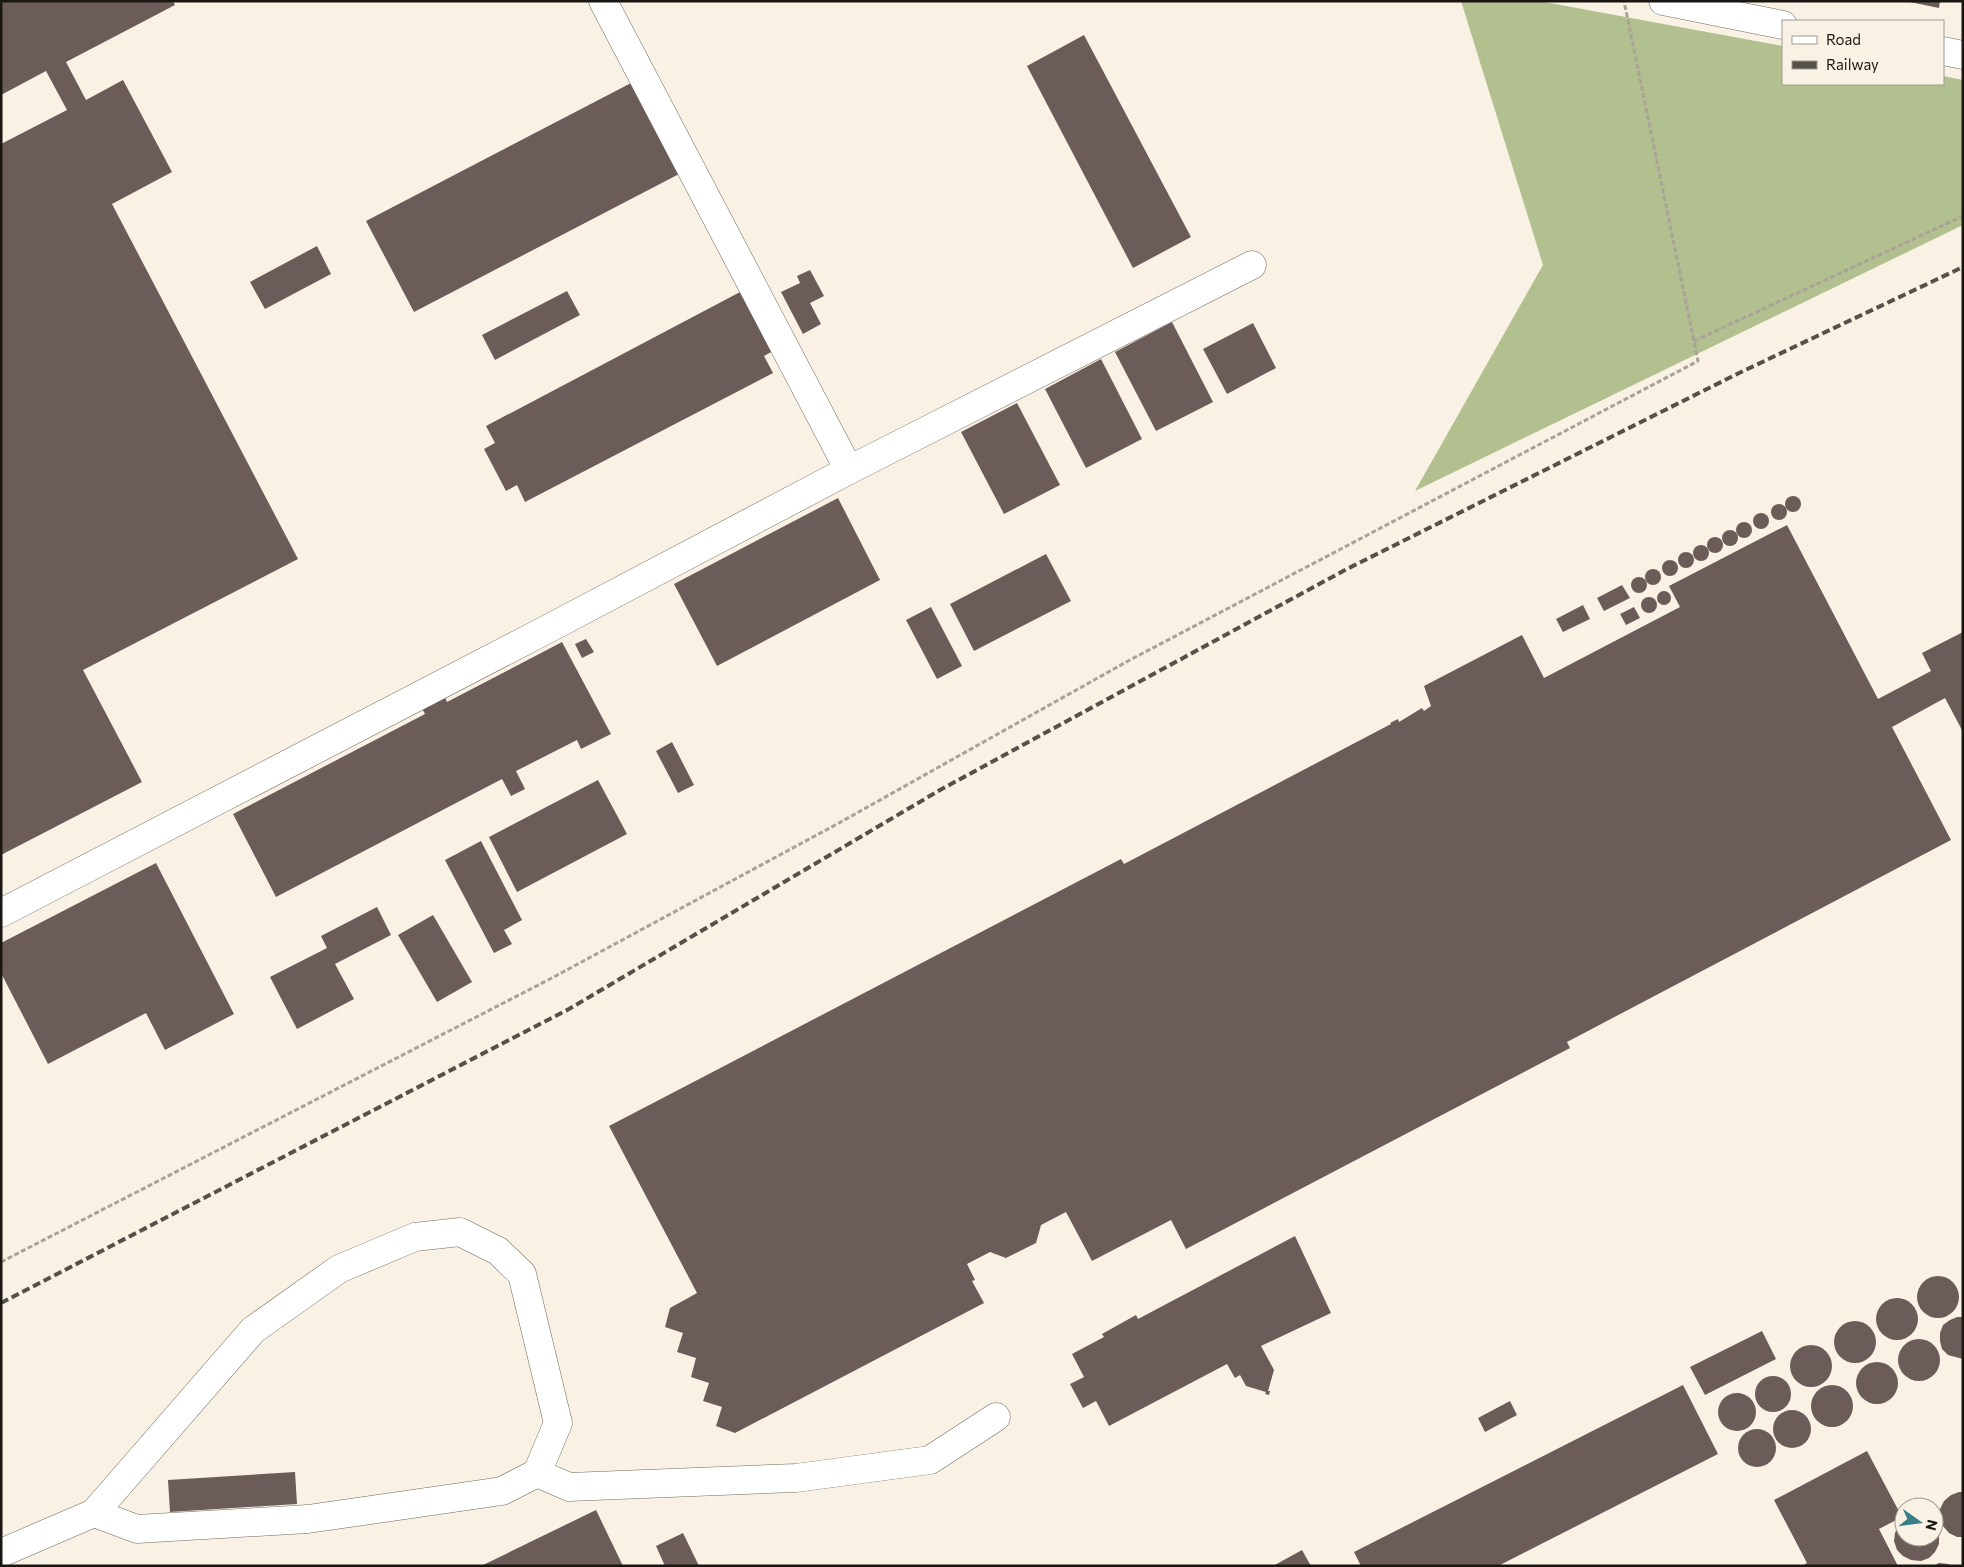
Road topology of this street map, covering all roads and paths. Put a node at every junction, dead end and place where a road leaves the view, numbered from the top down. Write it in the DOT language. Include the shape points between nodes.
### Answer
graph roads {
  1 [pos="603,1"];
  2 [pos="1624,1"];
  3 [pos="1663,1"];
  4 [pos="1782,25"];
  5 [pos="1944,52"];
  6 [pos="1963,55"];
  7 [pos="1963,216"];
  8 [pos="1252,265"];
  9 [pos="1694,341"];
  10 [pos="849,470"];
  11 [pos="1,913"];
  12 [pos="1,1262"];
  13 [pos="996,1418"];
  14 [pos="537,1472"];
  15 [pos="94,1513"];
  16 [pos="1,1553"];
  1 -- 10 [label="street"];
  2 -- 9 [label="path"];
  3 -- 4 [label="street"];
  5 -- 6 [label="street"];
  7 -- 9 [label="path"];
  8 -- 10 [label="street"];
  9 -- 12 [label="path" via="1698,361 1128,661 559,974"];
  10 -- 11 [label="street"];
  13 -- 14 [label="street" via="930,1460 796,1478 569,1487"];
  14 -- 15 [label="street" via="502,1491 308,1519 137,1529"];
  14 -- 15 [label="street" via="558,1423 522,1274 498,1251 460,1232 415,1237 339,1269 253,1330"];
  15 -- 16 [label="street"];
}
